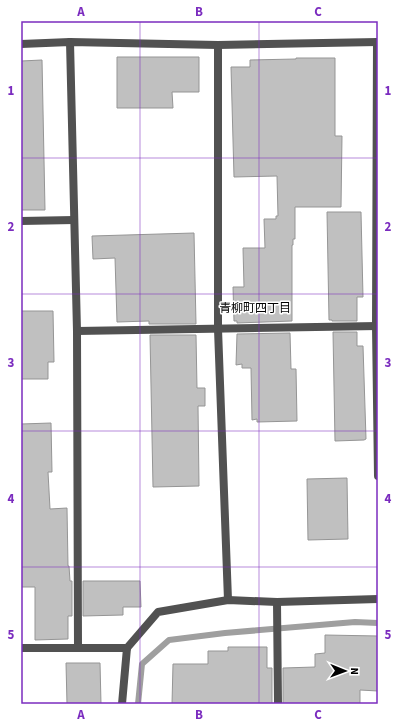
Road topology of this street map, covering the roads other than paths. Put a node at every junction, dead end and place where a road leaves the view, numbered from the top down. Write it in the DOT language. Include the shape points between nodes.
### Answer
graph roads {
  1 [pos="70,42"];
  2 [pos="378,42"];
  3 [pos="21,44"];
  4 [pos="218,45"];
  5 [pos="74,220"];
  6 [pos="21,221"];
  7 [pos="377,326"];
  8 [pos="218,329"];
  9 [pos="77,331"];
  10 [pos="378,476"];
  11 [pos="378,599"];
  12 [pos="228,600"];
  13 [pos="278,602"];
  14 [pos="78,647"];
  15 [pos="21,648"];
  16 [pos="127,648"];
  17 [pos="122,704"];
  18 [pos="278,704"];
  1 -- 3 [label="street"];
  1 -- 4 [label="street"];
  1 -- 5 [label="street"];
  2 -- 4 [label="street"];
  2 -- 7 [label="street"];
  4 -- 8 [label="street"];
  5 -- 6 [label="street"];
  5 -- 9 [label="street"];
  7 -- 8 [label="street"];
  7 -- 10 [label="street"];
  8 -- 9 [label="street"];
  8 -- 12 [label="street"];
  9 -- 14 [label="street"];
  11 -- 13 [label="street"];
  12 -- 13 [label="street"];
  12 -- 16 [label="street" via="158,612"];
  13 -- 18 [label="street"];
  14 -- 15 [label="street"];
  14 -- 16 [label="street"];
  16 -- 17 [label="street"];
}
